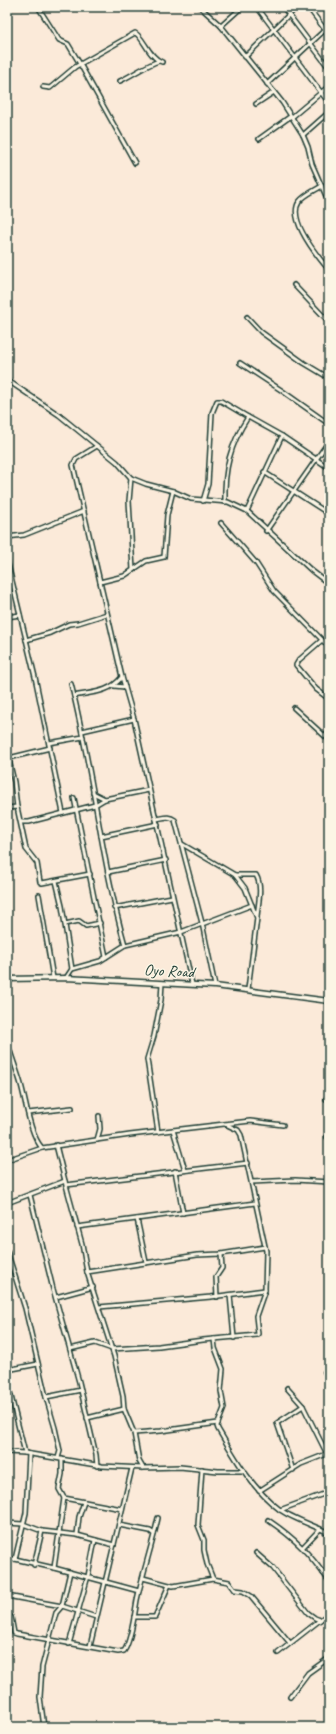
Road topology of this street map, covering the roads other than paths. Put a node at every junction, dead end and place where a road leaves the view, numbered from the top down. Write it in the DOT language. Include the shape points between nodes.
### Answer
graph roads {
  1 [pos="38,7"];
  2 [pos="200,7"];
  3 [pos="242,7"];
  4 [pos="257,7"];
  5 [pos="283,7"];
  6 [pos="297,7"];
  7 [pos="308,7"];
  8 [pos="289,15"];
  9 [pos="220,26"];
  10 [pos="329,26"];
  11 [pos="274,28"];
  12 [pos="325,30"];
  13 [pos="329,35"];
  14 [pos="310,43"];
  15 [pos="245,57"];
  16 [pos="295,57"];
  17 [pos="80,64"];
  18 [pos="329,68"];
  19 [pos="120,81"];
  20 [pos="267,84"];
  21 [pos="329,86"];
  22 [pos="43,87"];
  23 [pos="274,92"];
  24 [pos="321,92"];
  25 [pos="256,104"];
  26 [pos="329,104"];
  27 [pos="329,112"];
  28 [pos="291,117"];
  29 [pos="303,135"];
  30 [pos="260,139"];
  31 [pos="134,163"];
  32 [pos="322,186"];
  33 [pos="329,200"];
  34 [pos="329,270"];
  35 [pos="294,285"];
  36 [pos="247,317"];
  37 [pos="329,322"];
  38 [pos="240,363"];
  39 [pos="329,378"];
  40 [pos="7,380"];
  41 [pos="248,417"];
  42 [pos="329,424"];
  43 [pos="282,436"];
  44 [pos="329,441"];
  45 [pos="97,446"];
  46 [pos="316,459"];
  47 [pos="329,468"];
  48 [pos="264,472"];
  49 [pos="131,478"];
  50 [pos="174,491"];
  51 [pos="294,492"];
  52 [pos="203,501"];
  53 [pos="225,502"];
  54 [pos="84,511"];
  55 [pos="247,511"];
  56 [pos="329,514"];
  57 [pos="222,523"];
  58 [pos="266,531"];
  59 [pos="7,537"];
  60 [pos="7,560"];
  61 [pos="133,570"];
  62 [pos="100,582"];
  63 [pos="329,584"];
  64 [pos="107,614"];
  65 [pos="20,616"];
  66 [pos="7,618"];
  67 [pos="26,640"];
  68 [pos="322,640"];
  69 [pos="329,647"];
  70 [pos="122,677"];
  71 [pos="71,684"];
  72 [pos="114,686"];
  73 [pos="125,687"];
  74 [pos="74,696"];
  75 [pos="329,699"];
  76 [pos="294,708"];
  77 [pos="134,719"];
  78 [pos="82,731"];
  79 [pos="83,737"];
  80 [pos="329,740"];
  81 [pos="49,743"];
  82 [pos="50,748"];
  83 [pos="7,751"];
  84 [pos="9,758"];
  85 [pos="149,790"];
  86 [pos="93,793"];
  87 [pos="74,798"];
  88 [pos="105,799"];
  89 [pos="95,805"];
  90 [pos="17,807"];
  91 [pos="7,808"];
  92 [pos="77,810"];
  93 [pos="63,813"];
  94 [pos="156,819"];
  95 [pos="21,822"];
  96 [pos="158,824"];
  97 [pos="101,836"];
  98 [pos="182,844"];
  99 [pos="166,860"];
  100 [pos="108,872"];
  101 [pos="90,874"];
  102 [pos="235,875"];
  103 [pos="56,881"];
  104 [pos="38,895"];
  105 [pos="172,897"];
  106 [pos="252,905"];
  107 [pos="114,908"];
  108 [pos="257,918"];
  109 [pos="100,923"];
  110 [pos="202,923"];
  111 [pos="65,924"];
  112 [pos="181,932"];
  113 [pos="124,945"];
  114 [pos="106,957"];
  115 [pos="72,969"];
  116 [pos="53,978"];
  117 [pos="66,978"];
  118 [pos="7,979"];
  119 [pos="162,983"];
  120 [pos="192,984"];
  121 [pos="215,986"];
  122 [pos="248,989"];
  123 [pos="329,1001"];
  124 [pos="7,1042"];
  125 [pos="72,1108"];
  126 [pos="28,1113"];
  127 [pos="99,1116"];
  128 [pos="225,1124"];
  129 [pos="283,1126"];
  130 [pos="173,1130"];
  131 [pos="158,1132"];
  132 [pos="97,1140"];
  133 [pos="56,1145"];
  134 [pos="42,1148"];
  135 [pos="7,1160"];
  136 [pos="248,1163"];
  137 [pos="185,1170"];
  138 [pos="175,1172"];
  139 [pos="65,1181"];
  140 [pos="252,1182"];
  141 [pos="329,1182"];
  142 [pos="66,1185"];
  143 [pos="30,1195"];
  144 [pos="7,1203"];
  145 [pos="255,1203"];
  146 [pos="183,1213"];
  147 [pos="137,1219"];
  148 [pos="77,1227"];
  149 [pos="265,1248"];
  150 [pos="7,1251"];
  151 [pos="221,1254"];
  152 [pos="146,1262"];
  153 [pos="87,1272"];
  154 [pos="93,1287"];
  155 [pos="265,1290"];
  156 [pos="230,1295"];
  157 [pos="56,1297"];
  158 [pos="217,1297"];
  159 [pos="99,1308"];
  160 [pos="234,1338"];
  161 [pos="214,1340"];
  162 [pos="70,1349"];
  163 [pos="112,1349"];
  164 [pos="38,1364"];
  165 [pos="7,1370"];
  166 [pos="325,1372"];
  167 [pos="329,1379"];
  168 [pos="7,1380"];
  169 [pos="287,1388"];
  170 [pos="81,1390"];
  171 [pos="46,1397"];
  172 [pos="303,1406"];
  173 [pos="12,1407"];
  174 [pos="7,1409"];
  175 [pos="124,1409"];
  176 [pos="87,1418"];
  177 [pos="218,1423"];
  178 [pos="134,1433"];
  179 [pos="7,1452"];
  180 [pos="27,1453"];
  181 [pos="328,1453"];
  182 [pos="60,1458"];
  183 [pos="97,1466"];
  184 [pos="132,1468"];
  185 [pos="143,1468"];
  186 [pos="202,1469"];
  187 [pos="293,1470"];
  188 [pos="244,1471"];
  189 [pos="259,1491"];
  190 [pos="329,1492"];
  191 [pos="64,1498"];
  192 [pos="84,1502"];
  193 [pos="122,1509"];
  194 [pos="280,1510"];
  195 [pos="158,1518"];
  196 [pos="268,1520"];
  197 [pos="7,1523"];
  198 [pos="23,1524"];
  199 [pos="119,1525"];
  200 [pos="320,1529"];
  201 [pos="329,1529"];
  202 [pos="42,1531"];
  203 [pos="324,1531"];
  204 [pos="59,1532"];
  205 [pos="329,1533"];
  206 [pos="154,1534"];
  207 [pos="77,1535"];
  208 [pos="95,1540"];
  209 [pos="114,1545"];
  210 [pos="303,1547"];
  211 [pos="256,1553"];
  212 [pos="7,1560"];
  213 [pos="15,1560"];
  214 [pos="34,1565"];
  215 [pos="54,1568"];
  216 [pos="329,1569"];
  217 [pos="70,1572"];
  218 [pos="323,1573"];
  219 [pos="88,1576"];
  220 [pos="144,1578"];
  221 [pos="213,1579"];
  222 [pos="329,1581"];
  223 [pos="105,1582"];
  224 [pos="169,1585"];
  225 [pos="139,1591"];
  226 [pos="7,1596"];
  227 [pos="62,1606"];
  228 [pos="78,1612"];
  229 [pos="329,1614"];
  230 [pos="7,1616"];
  231 [pos="96,1617"];
  232 [pos="134,1617"];
  233 [pos="320,1620"];
  234 [pos="49,1641"];
  235 [pos="290,1643"];
  236 [pos="69,1644"];
  237 [pos="90,1646"];
  238 [pos="278,1653"];
  239 [pos="329,1658"];
  240 [pos="290,1697"];
  241 [pos="44,1727"];
  1 -- 17 [label="street" via="59,40 68,44"];
  2 -- 9 [label="street"];
  3 -- 9 [label="street"];
  4 -- 11 [label="street"];
  5 -- 8 [label="street"];
  6 -- 8 [label="street"];
  7 -- 12 [label="street"];
  8 -- 11 [label="street"];
  8 -- 14 [label="street"];
  9 -- 15 [label="street"];
  10 -- 12 [label="street"];
  11 -- 15 [label="street"];
  11 -- 16 [label="street"];
  12 -- 13 [label="street"];
  12 -- 14 [label="street"];
  14 -- 16 [label="street"];
  14 -- 18 [label="street"];
  15 -- 20 [label="street"];
  16 -- 20 [label="street"];
  16 -- 24 [label="street"];
  17 -- 19 [label="street" via="135,33 138,34 146,47 160,61 151,63"];
  17 -- 22 [label="street" via="50,88"];
  17 -- 31 [label="street"];
  20 -- 23 [label="street"];
  21 -- 24 [label="street"];
  23 -- 25 [label="street"];
  23 -- 28 [label="street"];
  24 -- 26 [label="street"];
  24 -- 28 [label="street"];
  27 -- 29 [label="street"];
  28 -- 29 [label="street"];
  28 -- 30 [label="street"];
  29 -- 32 [label="street"];
  32 -- 33 [label="street"];
  32 -- 34 [label="street" via="299,202 296,215 316,255"];
  35 -- 37 [label="street"];
  36 -- 39 [label="street" via="262,332 304,364"];
  38 -- 42 [label="street"];
  40 -- 45 [label="street" via="59,415"];
  41 -- 43 [label="street"];
  41 -- 52 [label="street" via="221,400 215,403 210,428 208,484"];
  41 -- 53 [label="street" via="234,442 227,467"];
  43 -- 46 [label="street"];
  43 -- 48 [label="street"];
  44 -- 46 [label="street"];
  45 -- 49 [label="street" via="117,462"];
  45 -- 54 [label="street" via="76,459 73,464"];
  46 -- 47 [label="street"];
  46 -- 51 [label="street"];
  48 -- 51 [label="street"];
  48 -- 55 [label="street"];
  49 -- 50 [label="street"];
  49 -- 61 [label="street" via="129,501"];
  50 -- 52 [label="street" via="191,500"];
  50 -- 61 [label="street" via="167,515 165,556 146,561"];
  51 -- 56 [label="street"];
  51 -- 58 [label="street"];
  52 -- 53 [label="street"];
  53 -- 55 [label="street"];
  54 -- 59 [label="street" via="24,535"];
  54 -- 62 [label="street"];
  55 -- 58 [label="street"];
  57 -- 68 [label="street" via="256,563 274,591"];
  58 -- 63 [label="street"];
  60 -- 65 [label="street"];
  61 -- 62 [label="street" via="124,576"];
  62 -- 64 [label="street"];
  64 -- 67 [label="street" via="69,624"];
  64 -- 70 [label="street"];
  65 -- 66 [label="street"];
  65 -- 67 [label="street"];
  67 -- 81 [label="street"];
  68 -- 69 [label="street"];
  68 -- 75 [label="street" via="296,665 316,689"];
  70 -- 72 [label="street"];
  70 -- 73 [label="street"];
  71 -- 74 [label="street"];
  72 -- 73 [label="street"];
  72 -- 74 [label="street" via="104,691"];
  73 -- 77 [label="street"];
  74 -- 78 [label="street"];
  76 -- 80 [label="street"];
  77 -- 78 [label="street"];
  77 -- 85 [label="street"];
  78 -- 79 [label="street"];
  79 -- 81 [label="street"];
  79 -- 86 [label="street"];
  81 -- 82 [label="street"];
  82 -- 84 [label="street"];
  82 -- 93 [label="street"];
  83 -- 84 [label="street"];
  84 -- 90 [label="street"];
  85 -- 88 [label="street"];
  85 -- 94 [label="street"];
  86 -- 88 [label="street"];
  86 -- 89 [label="street"];
  87 -- 92 [label="street"];
  88 -- 89 [label="street"];
  89 -- 92 [label="street"];
  89 -- 97 [label="street"];
  90 -- 91 [label="street"];
  90 -- 95 [label="street"];
  92 -- 93 [label="street"];
  92 -- 101 [label="street"];
  93 -- 95 [label="street"];
  94 -- 96 [label="street"];
  94 -- 98 [label="street" via="172,817"];
  95 -- 103 [label="street" via="26,849 37,863 40,882"];
  96 -- 97 [label="street"];
  96 -- 99 [label="street"];
  97 -- 100 [label="street"];
  98 -- 102 [label="street"];
  98 -- 110 [label="street"];
  99 -- 100 [label="street"];
  99 -- 105 [label="street"];
  100 -- 107 [label="street"];
  101 -- 103 [label="street"];
  101 -- 109 [label="street"];
  102 -- 106 [label="street" via="245,888"];
  102 -- 108 [label="street" via="256,875 259,880"];
  103 -- 111 [label="street"];
  104 -- 116 [label="street"];
  105 -- 107 [label="street"];
  105 -- 112 [label="street"];
  106 -- 108 [label="street"];
  106 -- 110 [label="street"];
  107 -- 113 [label="street"];
  108 -- 122 [label="street"];
  109 -- 111 [label="street" via="86,926 79,921"];
  109 -- 114 [label="street"];
  110 -- 112 [label="street"];
  110 -- 121 [label="street"];
  111 -- 115 [label="street"];
  112 -- 113 [label="street"];
  112 -- 120 [label="street"];
  113 -- 114 [label="street"];
  114 -- 115 [label="street"];
  115 -- 117 [label="street"];
  116 -- 117 [label="street, Oyo Road"];
  116 -- 118 [label="street, Oyo Road"];
  117 -- 119 [label="street, Oyo Road"];
  119 -- 120 [label="street, Oyo Road"];
  119 -- 131 [label="street" via="154,1036 147,1059"];
  120 -- 121 [label="street, Oyo Road"];
  121 -- 122 [label="street, Oyo Road"];
  122 -- 123 [label="street, Oyo Road"];
  124 -- 126 [label="street"];
  125 -- 126 [label="street"];
  126 -- 134 [label="street"];
  127 -- 132 [label="street" via="100,1129"];
  128 -- 129 [label="street" via="250,1121"];
  128 -- 130 [label="street"];
  128 -- 136 [label="street" via="238,1130 241,1135"];
  130 -- 131 [label="street"];
  130 -- 137 [label="street"];
  131 -- 132 [label="street"];
  132 -- 133 [label="street"];
  133 -- 134 [label="street"];
  133 -- 139 [label="street"];
  134 -- 135 [label="street"];
  136 -- 137 [label="street"];
  136 -- 140 [label="street"];
  137 -- 138 [label="street"];
  138 -- 142 [label="street"];
  138 -- 146 [label="street"];
  139 -- 142 [label="street"];
  139 -- 143 [label="street"];
  140 -- 141 [label="street"];
  140 -- 145 [label="street"];
  142 -- 148 [label="street"];
  143 -- 144 [label="street"];
  143 -- 157 [label="street"];
  145 -- 146 [label="street"];
  145 -- 149 [label="street"];
  146 -- 147 [label="street"];
  147 -- 148 [label="street"];
  147 -- 152 [label="street"];
  148 -- 153 [label="street"];
  149 -- 151 [label="street"];
  149 -- 155 [label="street"];
  150 -- 164 [label="street" via="25,1308"];
  151 -- 152 [label="street"];
  151 -- 158 [label="street" via="222,1268 216,1277"];
  152 -- 153 [label="street"];
  153 -- 154 [label="street"];
  154 -- 157 [label="street"];
  154 -- 159 [label="street"];
  155 -- 156 [label="street"];
  155 -- 160 [label="street" via="256,1316 258,1334"];
  156 -- 158 [label="street"];
  156 -- 160 [label="street"];
  157 -- 162 [label="street"];
  158 -- 159 [label="street"];
  159 -- 163 [label="street"];
  160 -- 161 [label="street"];
  161 -- 163 [label="street"];
  161 -- 177 [label="street" via="223,1368 224,1408"];
  162 -- 163 [label="street" via="95,1343"];
  162 -- 170 [label="street"];
  163 -- 175 [label="street"];
  164 -- 165 [label="street"];
  164 -- 171 [label="street"];
  166 -- 167 [label="street"];
  168 -- 173 [label="street"];
  169 -- 172 [label="street"];
  170 -- 171 [label="street"];
  170 -- 176 [label="street"];
  171 -- 182 [label="street"];
  172 -- 181 [label="street"];
  172 -- 187 [label="street" via="277,1423"];
  173 -- 174 [label="street"];
  173 -- 180 [label="street"];
  175 -- 176 [label="street"];
  175 -- 178 [label="street"];
  176 -- 183 [label="street"];
  177 -- 178 [label="street"];
  177 -- 188 [label="street" via="218,1430"];
  178 -- 185 [label="street" via="139,1461"];
  179 -- 180 [label="street"];
  180 -- 182 [label="street"];
  180 -- 198 [label="street" via="26,1513"];
  181 -- 187 [label="street"];
  182 -- 183 [label="street"];
  182 -- 191 [label="street" via="62,1474 59,1489"];
  183 -- 184 [label="street"];
  184 -- 185 [label="street"];
  184 -- 193 [label="street"];
  185 -- 186 [label="street" via="180,1466"];
  186 -- 188 [label="street"];
  186 -- 221 [label="street" via="198,1525"];
  187 -- 189 [label="street"];
  188 -- 189 [label="street"];
  189 -- 194 [label="street"];
  190 -- 194 [label="street"];
  191 -- 192 [label="street"];
  191 -- 204 [label="street"];
  192 -- 193 [label="street"];
  192 -- 207 [label="street"];
  193 -- 199 [label="street"];
  194 -- 200 [label="street"];
  195 -- 206 [label="street"];
  196 -- 210 [label="street"];
  197 -- 198 [label="street"];
  198 -- 202 [label="street"];
  198 -- 213 [label="street"];
  199 -- 206 [label="street"];
  199 -- 209 [label="street"];
  200 -- 203 [label="street"];
  200 -- 210 [label="street"];
  201 -- 203 [label="street"];
  202 -- 204 [label="street"];
  202 -- 214 [label="street"];
  203 -- 205 [label="street"];
  204 -- 207 [label="street"];
  204 -- 215 [label="street"];
  206 -- 220 [label="street"];
  207 -- 208 [label="street"];
  208 -- 209 [label="street"];
  208 -- 219 [label="street"];
  209 -- 223 [label="street"];
  210 -- 218 [label="street"];
  211 -- 233 [label="street" via="273,1568 308,1613"];
  212 -- 213 [label="street"];
  213 -- 214 [label="street"];
  214 -- 215 [label="street"];
  215 -- 217 [label="street"];
  216 -- 218 [label="street"];
  217 -- 219 [label="street"];
  217 -- 227 [label="street"];
  218 -- 222 [label="street"];
  219 -- 223 [label="street"];
  219 -- 228 [label="street"];
  220 -- 224 [label="street"];
  220 -- 225 [label="street"];
  221 -- 224 [label="street"];
  221 -- 235 [label="street" via="229,1582 235,1590 251,1596"];
  223 -- 225 [label="street"];
  223 -- 231 [label="street"];
  224 -- 232 [label="street" via="155,1617"];
  225 -- 232 [label="street"];
  226 -- 227 [label="street"];
  227 -- 228 [label="street"];
  227 -- 234 [label="street" via="56,1613"];
  228 -- 231 [label="street"];
  228 -- 236 [label="street"];
  229 -- 233 [label="street"];
  230 -- 234 [label="street" via="11,1616 14,1633"];
  231 -- 237 [label="street"];
  232 -- 237 [label="street" via="124,1651"];
  233 -- 235 [label="street"];
  234 -- 236 [label="street"];
  234 -- 241 [label="street" via="42,1667 40,1697"];
  235 -- 238 [label="street"];
  236 -- 237 [label="street"];
  239 -- 240 [label="street" via="308,1673"];
}
